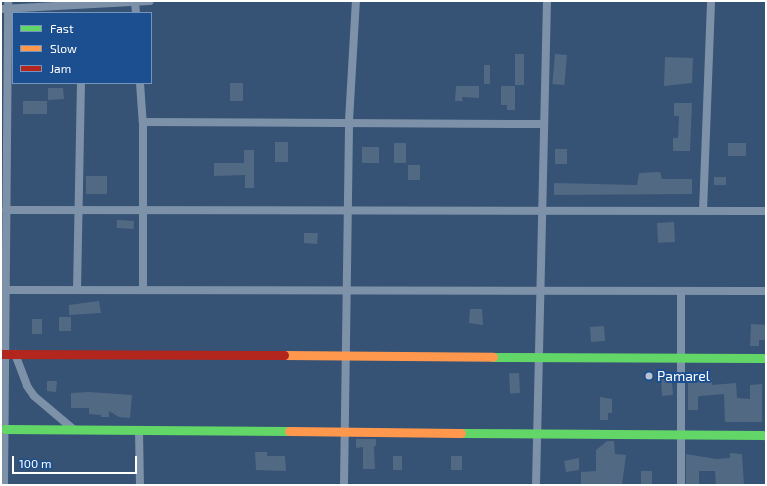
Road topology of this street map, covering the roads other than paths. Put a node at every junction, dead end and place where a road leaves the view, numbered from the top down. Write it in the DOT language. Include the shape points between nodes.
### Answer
graph roads {
  1 [pos="150,1"];
  2 [pos="356,1"];
  3 [pos="547,1"];
  4 [pos="711,1"];
  5 [pos="135,2"];
  6 [pos="6,6"];
  7 [pos="83,10"];
  8 [pos="136,12"];
  9 [pos="81,84"];
  10 [pos="140,84"];
  11 [pos="349,121"];
  12 [pos="143,122"];
  13 [pos="544,124"];
  14 [pos="6,210"];
  15 [pos="78,210"];
  16 [pos="143,210"];
  17 [pos="348,210"];
  18 [pos="542,210"];
  19 [pos="703,211"];
  20 [pos="766,211"];
  21 [pos="4,263"];
  22 [pos="6,290"];
  23 [pos="77,290"];
  24 [pos="143,290"];
  25 [pos="347,290"];
  26 [pos="540,290"];
  27 [pos="681,291"];
  28 [pos="766,291"];
  29 [pos="3,354"];
  30 [pos="15,354"];
  31 [pos="346,356"];
  32 [pos="539,357"];
  33 [pos="681,358"];
  34 [pos="766,358"];
  35 [pos="5,429"];
  36 [pos="73,429"];
  37 [pos="139,430"];
  38 [pos="345,431"];
  39 [pos="537,433"];
  40 [pos="681,434"];
  41 [pos="766,435"];
  42 [pos="4,485"];
  43 [pos="140,485"];
  44 [pos="344,485"];
  45 [pos="536,485"];
  46 [pos="682,485"];
  1 -- 5 [label="street"];
  2 -- 11 [label="street"];
  3 -- 13 [label="street"];
  4 -- 19 [label="street"];
  5 -- 7 [label="street"];
  5 -- 8 [label="street"];
  6 -- 7 [label="street"];
  6 -- 14 [label="street"];
  9 -- 15 [label="street"];
  10 -- 12 [label="street"];
  11 -- 12 [label="street"];
  11 -- 13 [label="street"];
  11 -- 17 [label="street"];
  12 -- 16 [label="street"];
  13 -- 18 [label="street"];
  14 -- 15 [label="street"];
  14 -- 21 [label="street"];
  15 -- 16 [label="street"];
  15 -- 23 [label="street"];
  16 -- 17 [label="street"];
  16 -- 24 [label="street"];
  17 -- 18 [label="street"];
  17 -- 25 [label="street"];
  18 -- 19 [label="street"];
  18 -- 26 [label="street"];
  19 -- 20 [label="street"];
  21 -- 22 [label="street"];
  22 -- 23 [label="street"];
  22 -- 29 [label="street"];
  23 -- 24 [label="street"];
  24 -- 25 [label="street"];
  25 -- 26 [label="street"];
  25 -- 31 [label="street"];
  26 -- 27 [label="street"];
  26 -- 32 [label="street"];
  27 -- 28 [label="street"];
  27 -- 33 [label="street"];
  29 -- 30 [label="street"];
  29 -- 35 [label="street"];
  30 -- 31 [label="street"];
  30 -- 36 [label="street" via="27,386 34,396"];
  31 -- 32 [label="street"];
  31 -- 38 [label="street"];
  32 -- 33 [label="street"];
  32 -- 39 [label="street"];
  33 -- 34 [label="street"];
  33 -- 40 [label="street"];
  35 -- 36 [label="street"];
  35 -- 42 [label="street"];
  36 -- 37 [label="street"];
  37 -- 38 [label="street"];
  37 -- 43 [label="street"];
  38 -- 39 [label="street"];
  38 -- 44 [label="street"];
  39 -- 40 [label="street"];
  39 -- 45 [label="street"];
  40 -- 41 [label="street"];
  40 -- 46 [label="street"];
}
